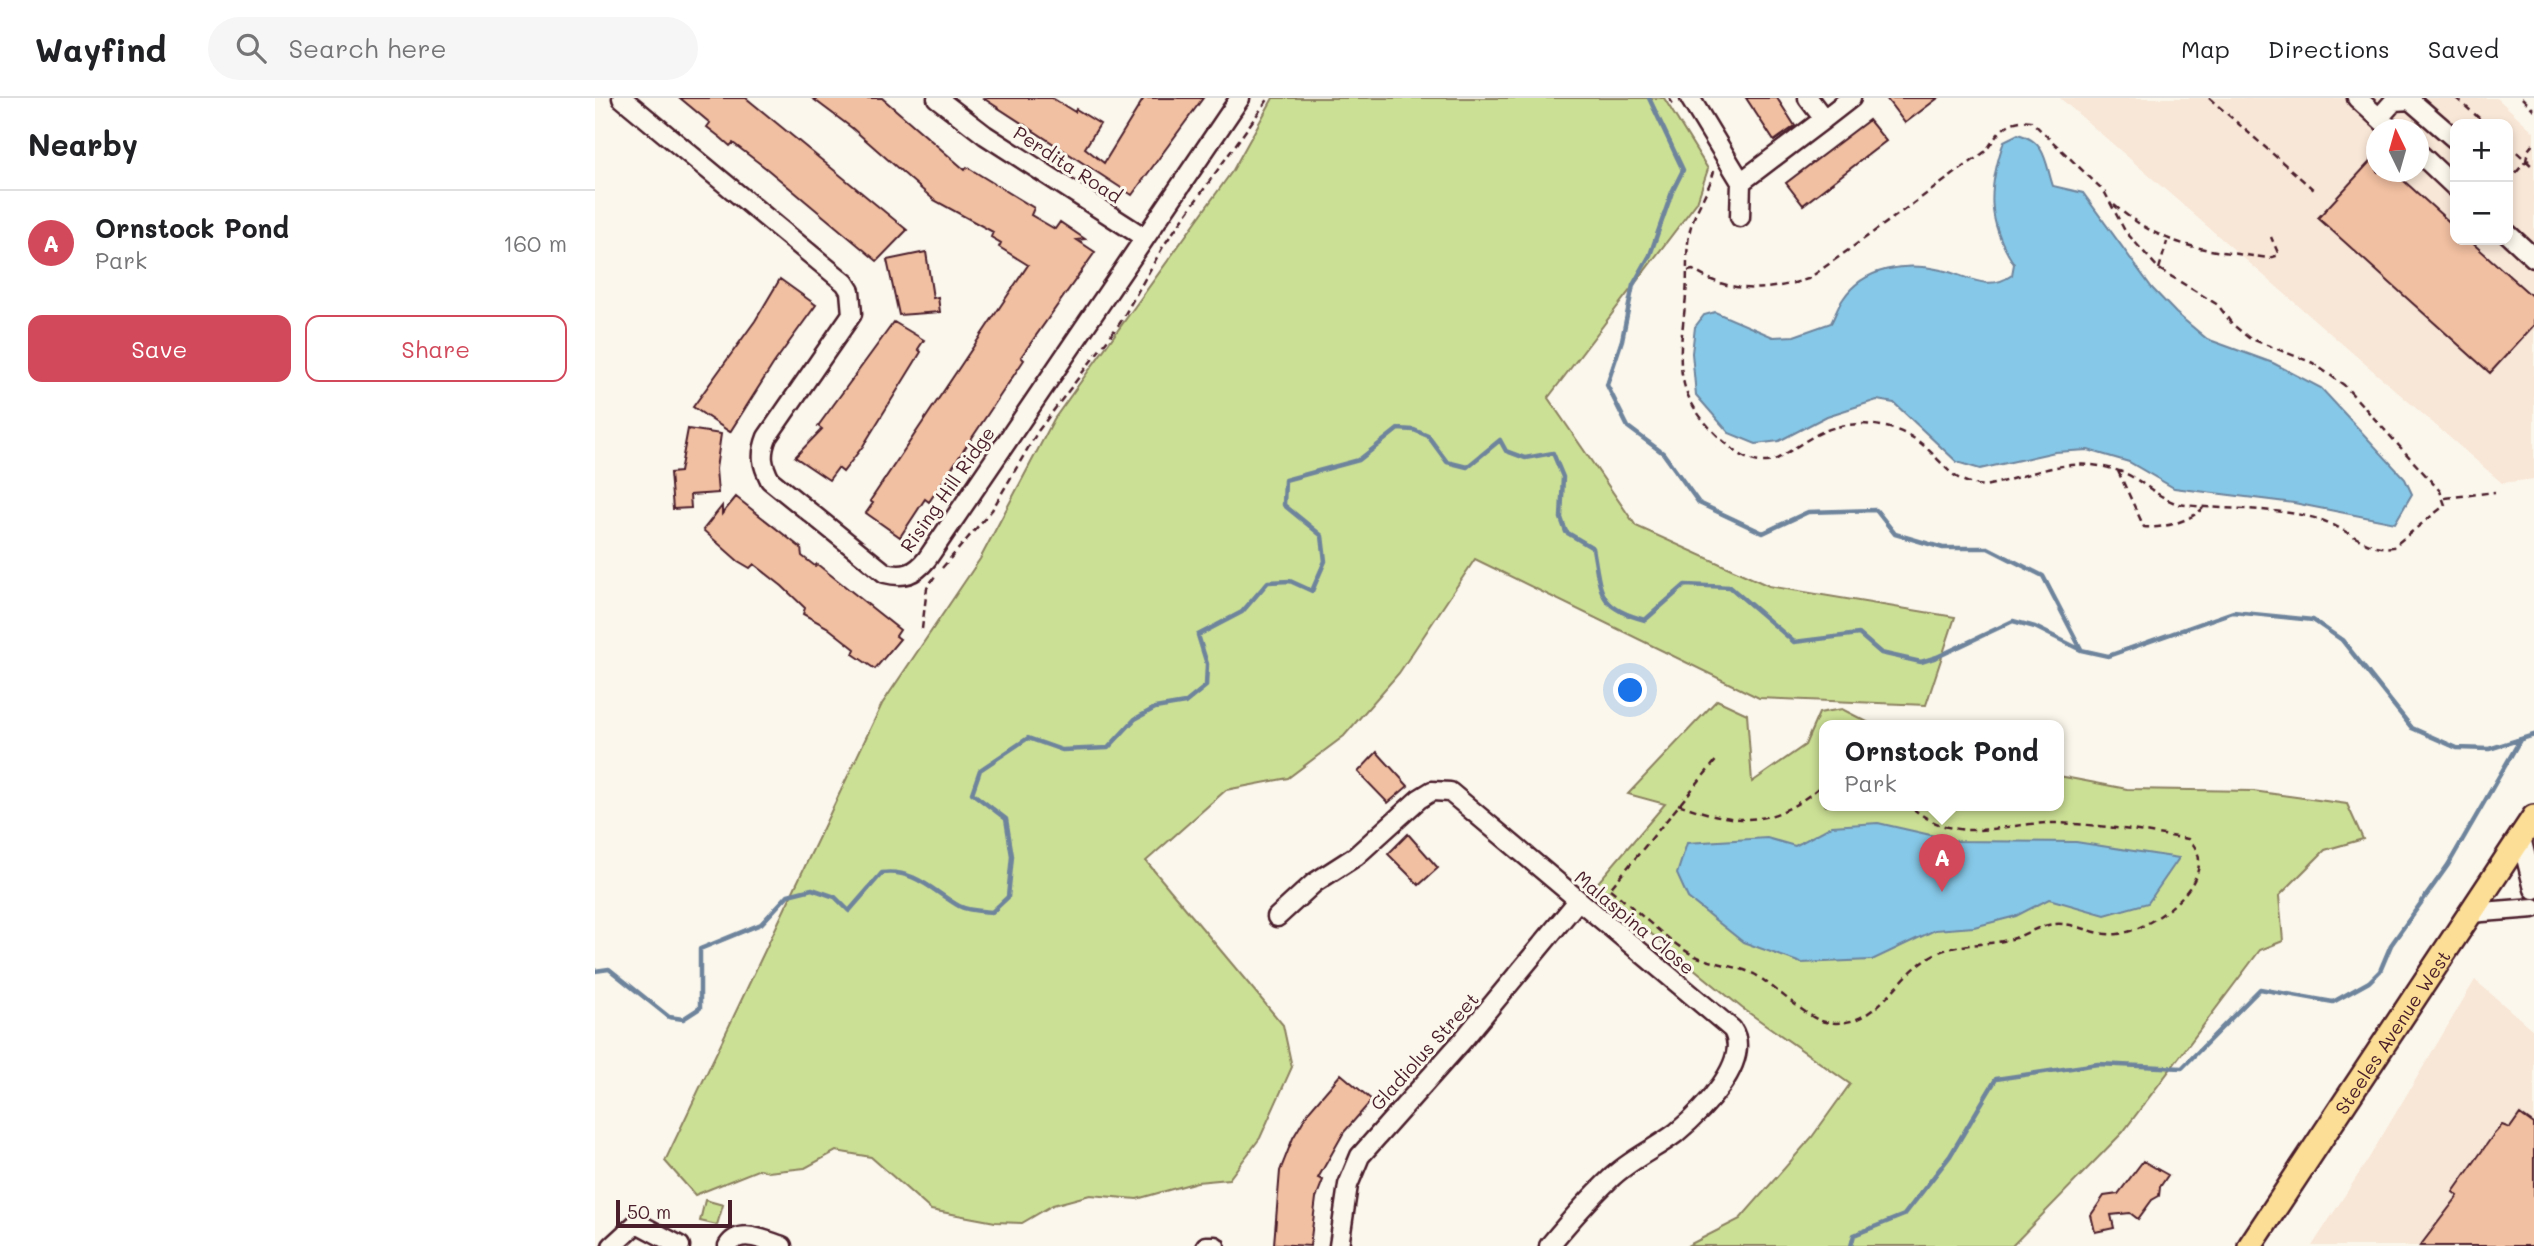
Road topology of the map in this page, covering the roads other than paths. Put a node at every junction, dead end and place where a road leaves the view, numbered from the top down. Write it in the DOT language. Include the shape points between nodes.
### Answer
graph roads {
  1 [pos="622,98"];
  2 [pos="937,98"];
  3 [pos="1240,98"];
  4 [pos="1808,98"];
  5 [pos="1851,98"];
  6 [pos="2357,98"];
  7 [pos="1684,104"];
  8 [pos="1823,119"];
  9 [pos="2380,119"];
  10 [pos="2388,119"];
  11 [pos="2450,135"];
  12 [pos="2429,162"];
  13 [pos="1741,182"];
  14 [pos="2450,182"];
  15 [pos="1740,217"];
  16 [pos="1145,239"];
  17 [pos="2513,239"];
  18 [pos="2534,258"];
  19 [pos="2534,817"];
  20 [pos="2521,838"];
  21 [pos="2534,890"];
  22 [pos="1577,902"];
  23 [pos="2534,908"];
  24 [pos="2470,913"];
  25 [pos="1277,917"];
  26 [pos="619,1244"];
  27 [pos="680,1246"];
  28 [pos="728,1246"];
  29 [pos="782,1246"];
  30 [pos="1206,1246"];
  31 [pos="1215,1246"];
  32 [pos="1339,1246"];
  33 [pos="1549,1246"];
  34 [pos="2250,1246"];
  1 -- 16 [label="street, Rising Hill Ridge" via="850,291 852,314 767,438 761,450 762,464 770,480 885,573 911,574 927,559"];
  2 -- 16 [label="street, Perdita Road" via="985,135"];
  3 -- 16 [label="street, Rising Hill Ridge"];
  4 -- 8 [label="street"];
  5 -- 8 [label="street"];
  6 -- 9 [label="street"];
  7 -- 13 [label="street"];
  8 -- 13 [label="street"];
  10 -- 11 [label="street" via="2394,101 2410,100"];
  12 -- 14 [label="street"];
  13 -- 15 [label="street"];
  17 -- 18 [label="street"];
  19 -- 20 [label="main road, Steeles Avenue West"];
  20 -- 21 [label="street"];
  20 -- 24 [label="main road, Steeles Avenue West"];
  22 -- 25 [label="street, Malaspina Close" via="1456,797 1440,791 1419,799 1356,856 1314,883"];
  22 -- 32 [label="street, Gladiolus Street" via="1360,1156 1347,1185"];
  22 -- 33 [label="street, Malaspina Close" via="1732,1029 1738,1051 1729,1072 1699,1111 1611,1178"];
  23 -- 24 [label="street"];
  24 -- 34 [label="main road, Steeles Avenue West"];
  26 -- 27 [label="street" via="637,1223"];
  28 -- 29 [label="street" via="746,1236"];
  30 -- 31 [label="street"];
}
